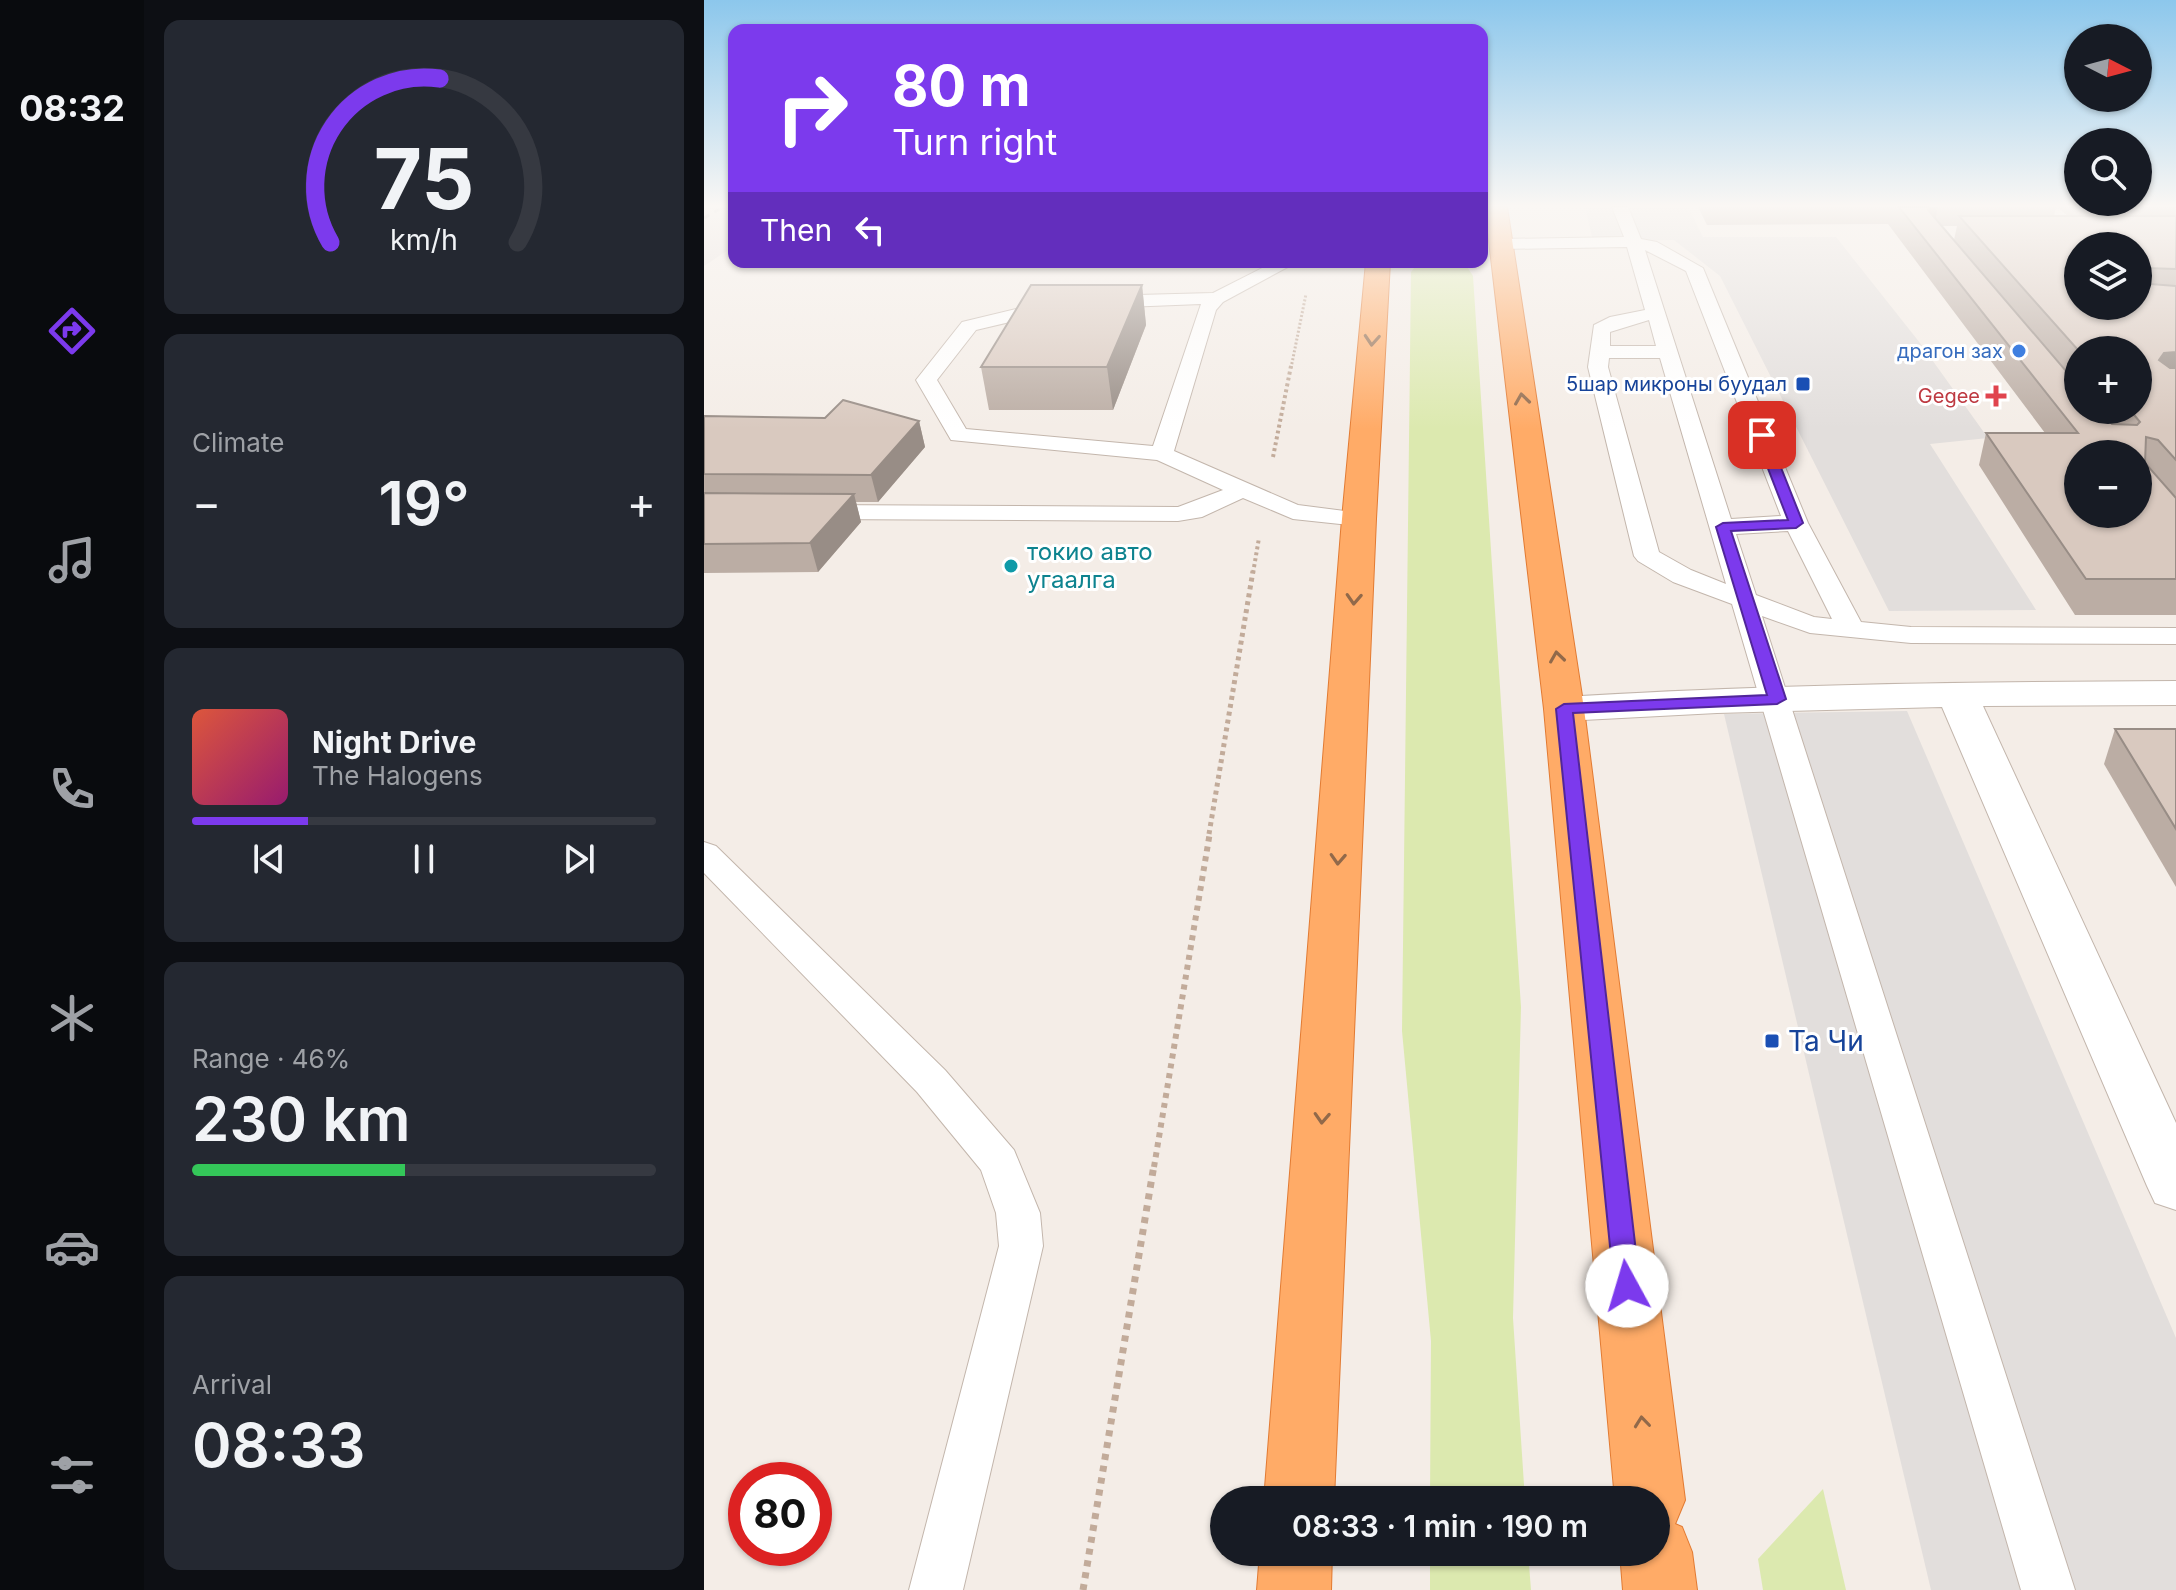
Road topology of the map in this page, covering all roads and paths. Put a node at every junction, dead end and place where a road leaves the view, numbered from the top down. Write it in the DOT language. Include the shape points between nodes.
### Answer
graph roads {
  1 [pos="1250,281"];
  2 [pos="1377,281"];
  3 [pos="1506,281"];
  4 [pos="1646,281"];
  5 [pos="1699,281"];
  6 [pos="1307,292"];
  7 [pos="1216,298"];
  8 [pos="1656,313"];
  9 [pos="1600,352"];
  10 [pos="1669,352"];
  11 [pos="1162,454"];
  12 [pos="1242,490"];
  13 [pos="1265,501"];
  14 [pos="783,512"];
  15 [pos="1359,519"];
  16 [pos="1796,523"];
  17 [pos="1723,527"];
  18 [pos="1747,604"];
  19 [pos="1852,631"];
  20 [pos="2176,636"];
  21 [pos="2176,693"];
  22 [pos="1957,694"];
  23 [pos="1777,699"];
  24 [pos="1564,709"];
  25 [pos="704,853"];
  26 [pos="2176,1186"];
  27 [pos="1300,1486"];
  28 [pos="1648,1486"];
  29 [pos="1295,1566"];
  30 [pos="1657,1566"];
  31 [pos="936,1590"];
  32 [pos="1083,1590"];
  33 [pos="1294,1590"];
  34 [pos="1660,1590"];
  35 [pos="2048,1590"];
  1 -- 7 [label="lane"];
  2 -- 15 [label="highway, one-way"];
  24 -- 3 [label="highway, one-way"];
  4 -- 8 [label="lane"];
  5 -- 16 [label="lane"];
  6 -- 13 [label="path"];
  7 -- 11 [label="lane" via="1207,309"];
  7 -- 11 [label="lane" via="1074,303 969,326 926,380 959,435"];
  8 -- 9 [label="lane" via="1601,329"];
  8 -- 10 [label="lane"];
  9 -- 10 [label="lane"];
  9 -- 18 [label="lane" via="1598,367 1647,556"];
  10 -- 17 [label="lane"];
  11 -- 12 [label="lane"];
  12 -- 13 [label="lane"];
  12 -- 14 [label="lane" via="1178,514"];
  13 -- 15 [label="lane" via="1293,512"];
  13 -- 32 [label="path"];
  15 -- 27 [label="highway, one-way"];
  16 -- 17 [label="lane"];
  16 -- 19 [label="lane"];
  17 -- 18 [label="lane"];
  18 -- 19 [label="lane" via="1810,625"];
  18 -- 23 [label="lane"];
  19 -- 20 [label="lane"];
  21 -- 22 [label="street"];
  22 -- 23 [label="street"];
  22 -- 26 [label="street"];
  23 -- 24 [label="street"];
  23 -- 35 [label="lane"];
  28 -- 24 [label="highway, one-way"];
  25 -- 31 [label="lane" via="931,1081 999,1162 1018,1213 1021,1246 1011,1293"];
  29 -- 33 [label="highway"];
  30 -- 34 [label="highway"];
}
